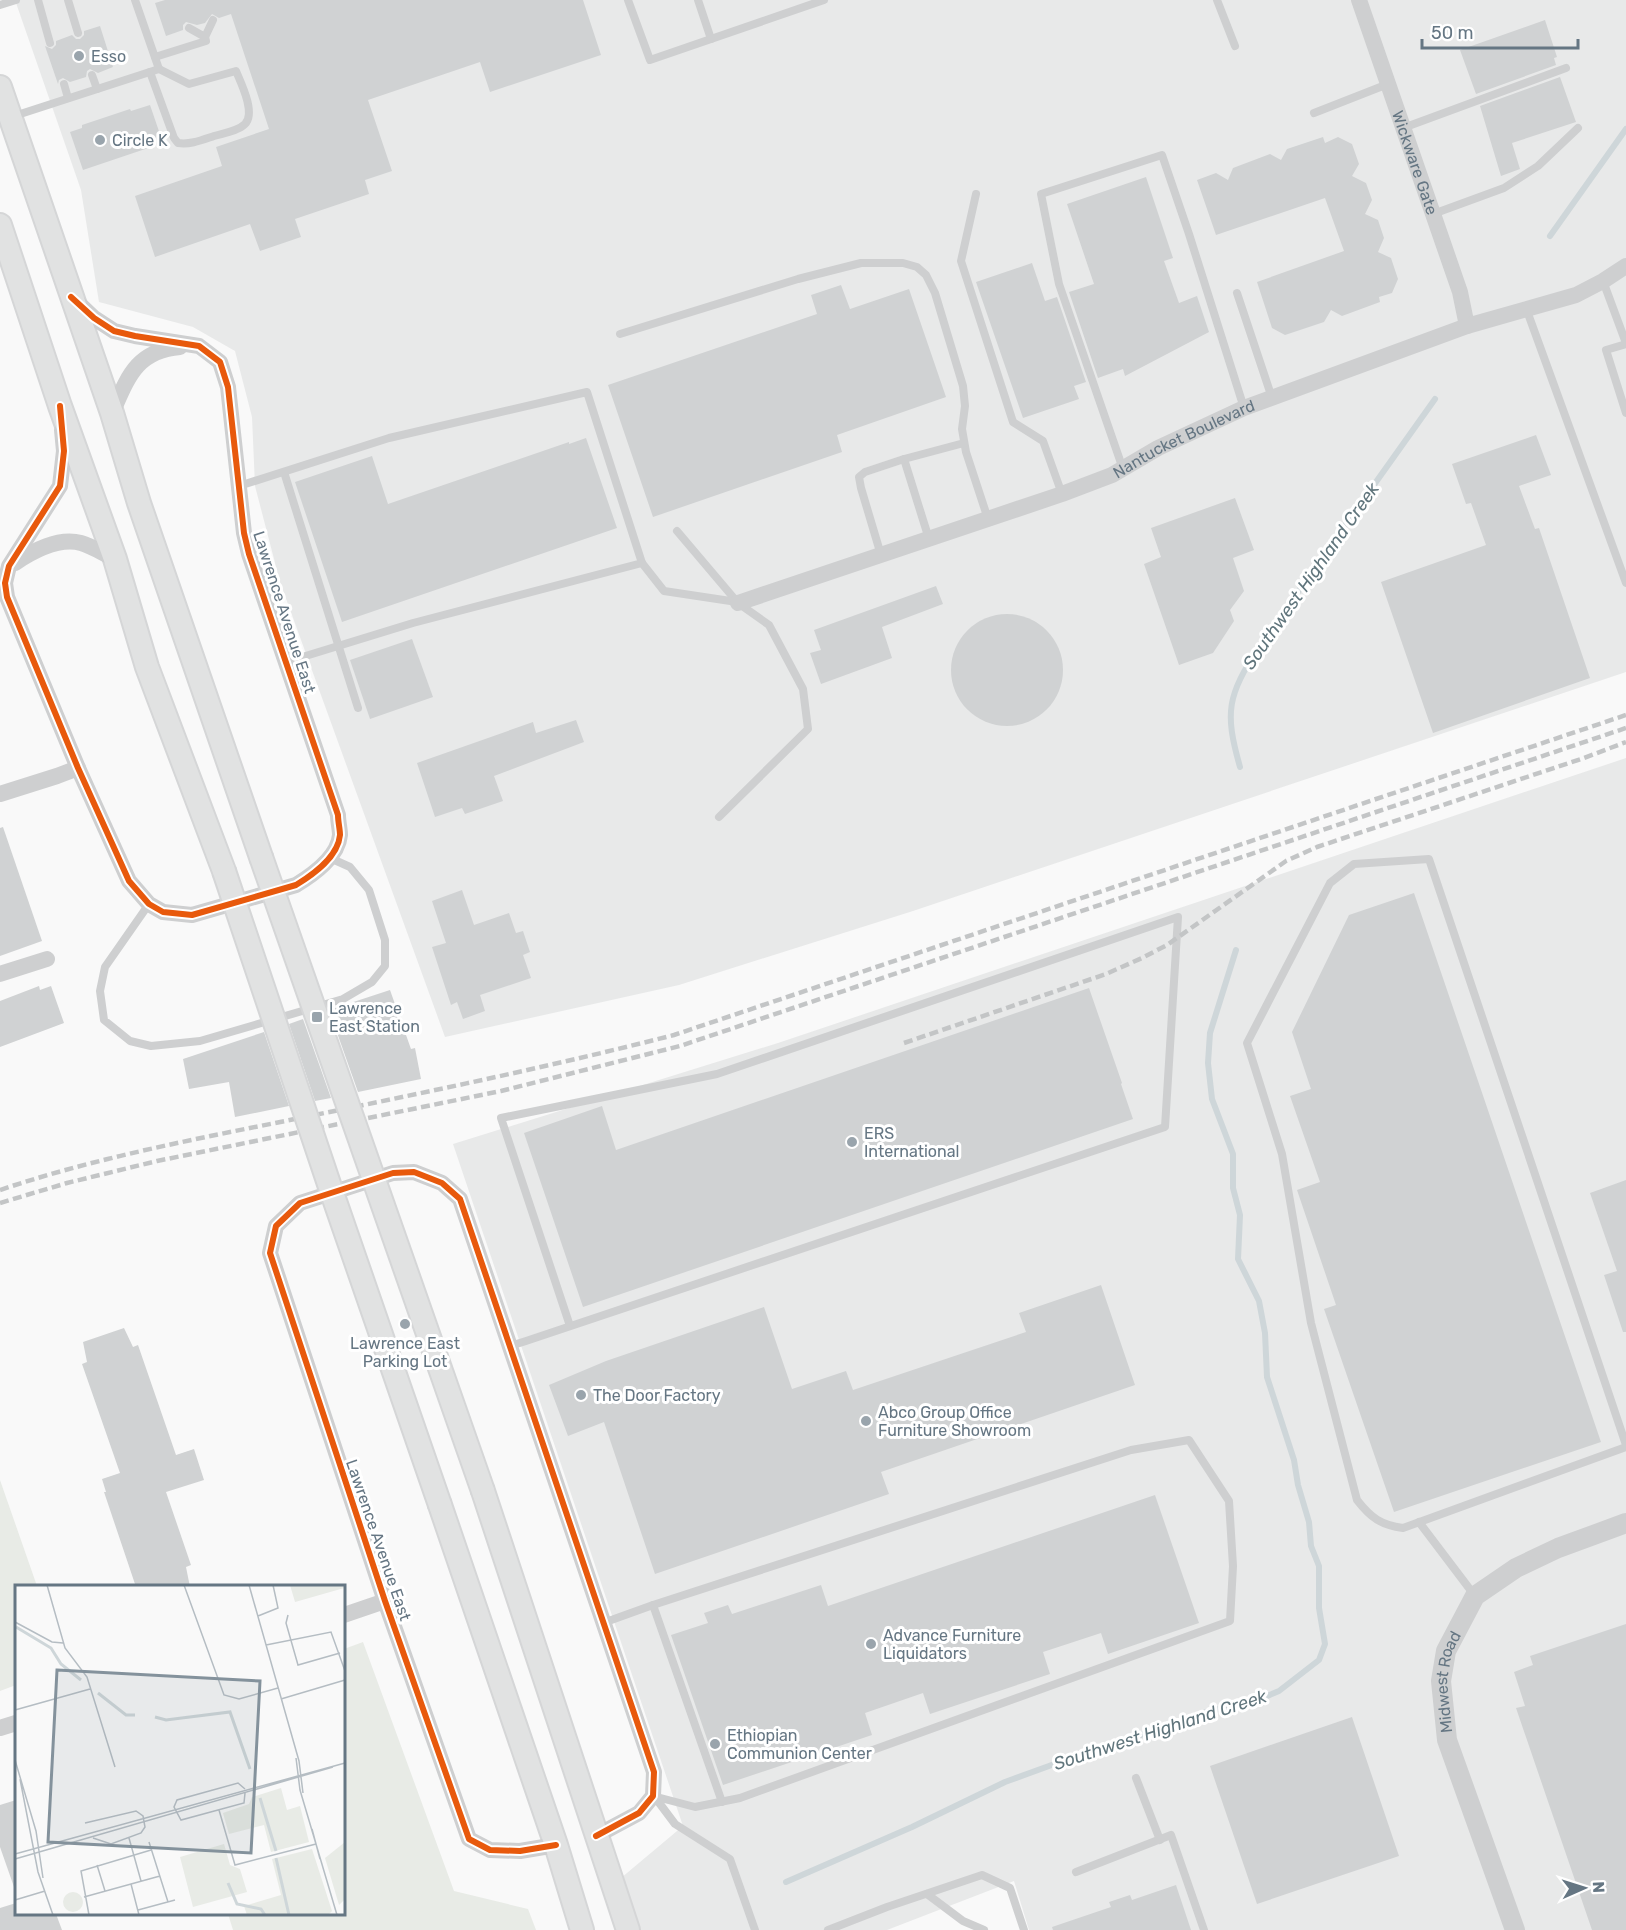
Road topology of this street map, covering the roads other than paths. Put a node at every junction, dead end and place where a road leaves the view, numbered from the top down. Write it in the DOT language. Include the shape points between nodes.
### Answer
graph roads {
  1 [pos="16,0"];
  2 [pos="38,0"];
  3 [pos="68,0"];
  4 [pos="135,0"];
  5 [pos="628,0"];
  6 [pos="698,0"];
  7 [pos="824,0"];
  8 [pos="1217,0"];
  9 [pos="1361,1"];
  10 [pos="0,5"];
  11 [pos="213,20"];
  12 [pos="200,24"];
  13 [pos="189,28"];
  14 [pos="78,33"];
  15 [pos="205,37"];
  16 [pos="711,39"];
  17 [pos="50,43"];
  18 [pos="1235,46"];
  19 [pos="155,57"];
  20 [pos="1566,68"];
  21 [pos="154,71"];
  22 [pos="92,75"];
  23 [pos="64,84"];
  24 [pos="1388,84"];
  25 [pos="0,87"];
  26 [pos="97,89"];
  27 [pos="68,98"];
  28 [pos="1314,113"];
  29 [pos="10,117"];
  30 [pos="1403,128"];
  31 [pos="1578,128"];
  32 [pos="976,194"];
  33 [pos="1432,214"];
  34 [pos="0,225"];
  35 [pos="1626,266"];
  36 [pos="1603,281"];
  37 [pos="1237,293"];
  38 [pos="71,297"];
  39 [pos="1526,308"];
  40 [pos="1467,326"];
  41 [pos="620,334"];
  42 [pos="1626,343"];
  43 [pos="199,346"];
  44 [pos="1272,398"];
  45 [pos="60,406"];
  46 [pos="1244,408"];
  47 [pos="112,413"];
  48 [pos="1626,413"];
  49 [pos="964,443"];
  50 [pos="904,459"];
  51 [pos="1123,469"];
  52 [pos="284,472"];
  53 [pos="239,486"];
  54 [pos="1062,494"];
  55 [pos="988,520"];
  56 [pos="677,531"];
  57 [pos="929,539"];
  58 [pos="881,556"];
  59 [pos="115,559"];
  60 [pos="642,563"];
  61 [pos="9,566"];
  62 [pos="1626,583"];
  63 [pos="738,603"];
  64 [pos="337,646"];
  65 [pos="286,662"];
  66 [pos="358,708"];
  67 [pos="78,768"];
  68 [pos="0,794"];
  69 [pos="719,817"];
  70 [pos="330,858"];
  71 [pos="149,904"];
  72 [pos="47,959"];
  73 [pos="0,974"];
  74 [pos="570,1326"];
  75 [pos="510,1346"];
  76 [pos="1626,1446"];
  77 [pos="1419,1522"];
  78 [pos="1626,1523"];
  79 [pos="1475,1596"];
  80 [pos="385,1601"];
  81 [pos="652,1605"];
  82 [pos="345,1615"];
  83 [pos="603,1623"];
  84 [pos="15,1723"];
  85 [pos="0,1728"];
  86 [pos="1136,1778"];
  87 [pos="653,1796"];
  88 [pos="722,1802"];
  89 [pos="596,1836"];
  90 [pos="1160,1840"];
  91 [pos="556,1845"];
  92 [pos="1076,1872"];
  93 [pos="927,1893"];
  94 [pos="582,1930"];
  95 [pos="628,1930"];
  96 [pos="755,1930"];
  97 [pos="828,1930"];
  98 [pos="984,1930"];
  99 [pos="1024,1930"];
  100 [pos="1204,1930"];
  101 [pos="1515,1930"];
  1 -- 10 [label="lane"];
  2 -- 17 [label="lane"];
  3 -- 14 [label="lane"];
  4 -- 19 [label="lane"];
  5 -- 16 [label="lane" via="650,60"];
  6 -- 16 [label="lane"];
  7 -- 16 [label="lane"];
  8 -- 18 [label="lane"];
  9 -- 24 [label="street, Wickware Gate"];
  11 -- 15 [label="lane"];
  12 -- 15 [label="lane"];
  13 -- 15 [label="lane"];
  15 -- 19 [label="lane" via="206,41"];
  19 -- 21 [label="lane"];
  20 -- 30 [label="lane"];
  21 -- 21 [label="lane" via="178,143 186,144 244,125 249,111 236,70 189,84"];
  21 -- 26 [label="lane"];
  22 -- 26 [label="lane"];
  23 -- 27 [label="lane"];
  24 -- 28 [label="lane"];
  24 -- 30 [label="street, Wickware Gate"];
  25 -- 29 [label="main road"];
  26 -- 27 [label="lane"];
  27 -- 29 [label="lane"];
  29 -- 38 [label="main road"];
  30 -- 33 [label="street, Wickware Gate"];
  31 -- 33 [label="lane" via="1538,166 1504,188"];
  32 -- 54 [label="lane" via="962,261 1013,422 1043,441"];
  33 -- 40 [label="street, Wickware Gate" via="1460,292"];
  34 -- 45 [label="main road"];
  35 -- 36 [label="street, Nantucket Boulevard"];
  36 -- 39 [label="street, Nantucket Boulevard" via="1576,295"];
  36 -- 42 [label="lane"];
  37 -- 44 [label="lane"];
  38 -- 43 [label="street" via="114,331"];
  38 -- 47 [label="main road"];
  39 -- 40 [label="street, Nantucket Boulevard"];
  39 -- 62 [label="lane"];
  40 -- 44 [label="street, Nantucket Boulevard"];
  41 -- 49 [label="lane" via="861,263 917,267 935,293 963,386"];
  42 -- 48 [label="lane" via="1606,350"];
  43 -- 47 [label="street" via="170,348 144,358 128,376"];
  43 -- 53 [label="street, Lawrence Avenue East" via="220,362 228,387"];
  44 -- 46 [label="street, Nantucket Boulevard"];
  45 -- 59 [label="main road"];
  45 -- 61 [label="street" via="64,451 60,486"];
  46 -- 51 [label="street, Nantucket Boulevard"];
  46 -- 51 [label="lane" via="1162,155 1041,194 1059,284"];
  47 -- 89 [label="main road, bridge" via="139,503 483,1491"];
  49 -- 50 [label="lane"];
  49 -- 55 [label="lane"];
  50 -- 57 [label="lane"];
  50 -- 58 [label="lane" via="859,477"];
  51 -- 54 [label="street, Nantucket Boulevard"];
  52 -- 53 [label="lane"];
  52 -- 60 [label="lane" via="389,438 587,392"];
  52 -- 64 [label="lane"];
  53 -- 65 [label="street, Lawrence Avenue East" via="249,554"];
  54 -- 55 [label="street, Nantucket Boulevard"];
  55 -- 57 [label="street, Nantucket Boulevard"];
  56 -- 63 [label="lane"];
  57 -- 58 [label="street, Nantucket Boulevard"];
  58 -- 63 [label="street, Nantucket Boulevard"];
  59 -- 61 [label="street" via="80,543 60,543 34,551"];
  59 -- 91 [label="main road, bridge" via="147,667 224,871"];
  60 -- 63 [label="lane" via="664,591"];
  60 -- 64 [label="lane"];
  61 -- 67 [label="street" via="7,597"];
  63 -- 69 [label="lane" via="769,625 803,689 808,729"];
  64 -- 65 [label="lane"];
  64 -- 66 [label="lane"];
  65 -- 70 [label="street, Lawrence Avenue East" via="338,815 340,835"];
  67 -- 68 [label="street"];
  67 -- 71 [label="street" via="129,881"];
  70 -- 71 [label="street, Lawrence Avenue East" via="296,885 192,915 164,912"];
  70 -- 71 [label="lane" via="350,867 369,890 385,940 385,966 372,982 343,999 201,1041 151,1046 129,1041 104,1020 100,991 105,967"];
  72 -- 73 [label="street"];
  74 -- 74 [label="lane" via="1165,1127 1178,918 717,1074 501,1118"];
  74 -- 75 [label="lane"];
  75 -- 80 [label="street, Lawrence Avenue East" via="460,1199 442,1183 414,1172 393,1173 300,1203 276,1226 270,1253 278,1282"];
  75 -- 83 [label="street, Lawrence Avenue East"];
  76 -- 77 [label="lane"];
  76 -- 77 [label="lane" via="1429,859 1354,864 1330,883 1247,1043 1282,1154 1311,1323 1357,1500 1369,1515 1388,1526 1403,1528"];
  77 -- 79 [label="lane"];
  78 -- 79 [label="street, Midwest Road" via="1516,1568"];
  79 -- 101 [label="street, Midwest Road" via="1446,1651 1441,1681 1444,1722"];
  80 -- 82 [label="street"];
  80 -- 91 [label="street, Lawrence Avenue East" via="469,1839 490,1850 520,1851"];
  81 -- 83 [label="lane"];
  81 -- 88 [label="lane"];
  81 -- 88 [label="lane" via="1131,1450 1189,1440 1230,1501 1230,1621"];
  83 -- 87 [label="street, Lawrence Avenue East" via="654,1772"];
  84 -- 85 [label="street"];
  86 -- 90 [label="lane"];
  87 -- 88 [label="lane" via="695,1807"];
  87 -- 89 [label="street" via="639,1813"];
  87 -- 96 [label="lane" via="675,1824 730,1860"];
  89 -- 95 [label="main road"];
  90 -- 92 [label="lane"];
  90 -- 100 [label="lane" via="1171,1835"];
  91 -- 94 [label="main road"];
  93 -- 97 [label="lane"];
  93 -- 98 [label="lane" via="963,1921"];
  93 -- 99 [label="lane" via="982,1875 1010,1888"];
}
